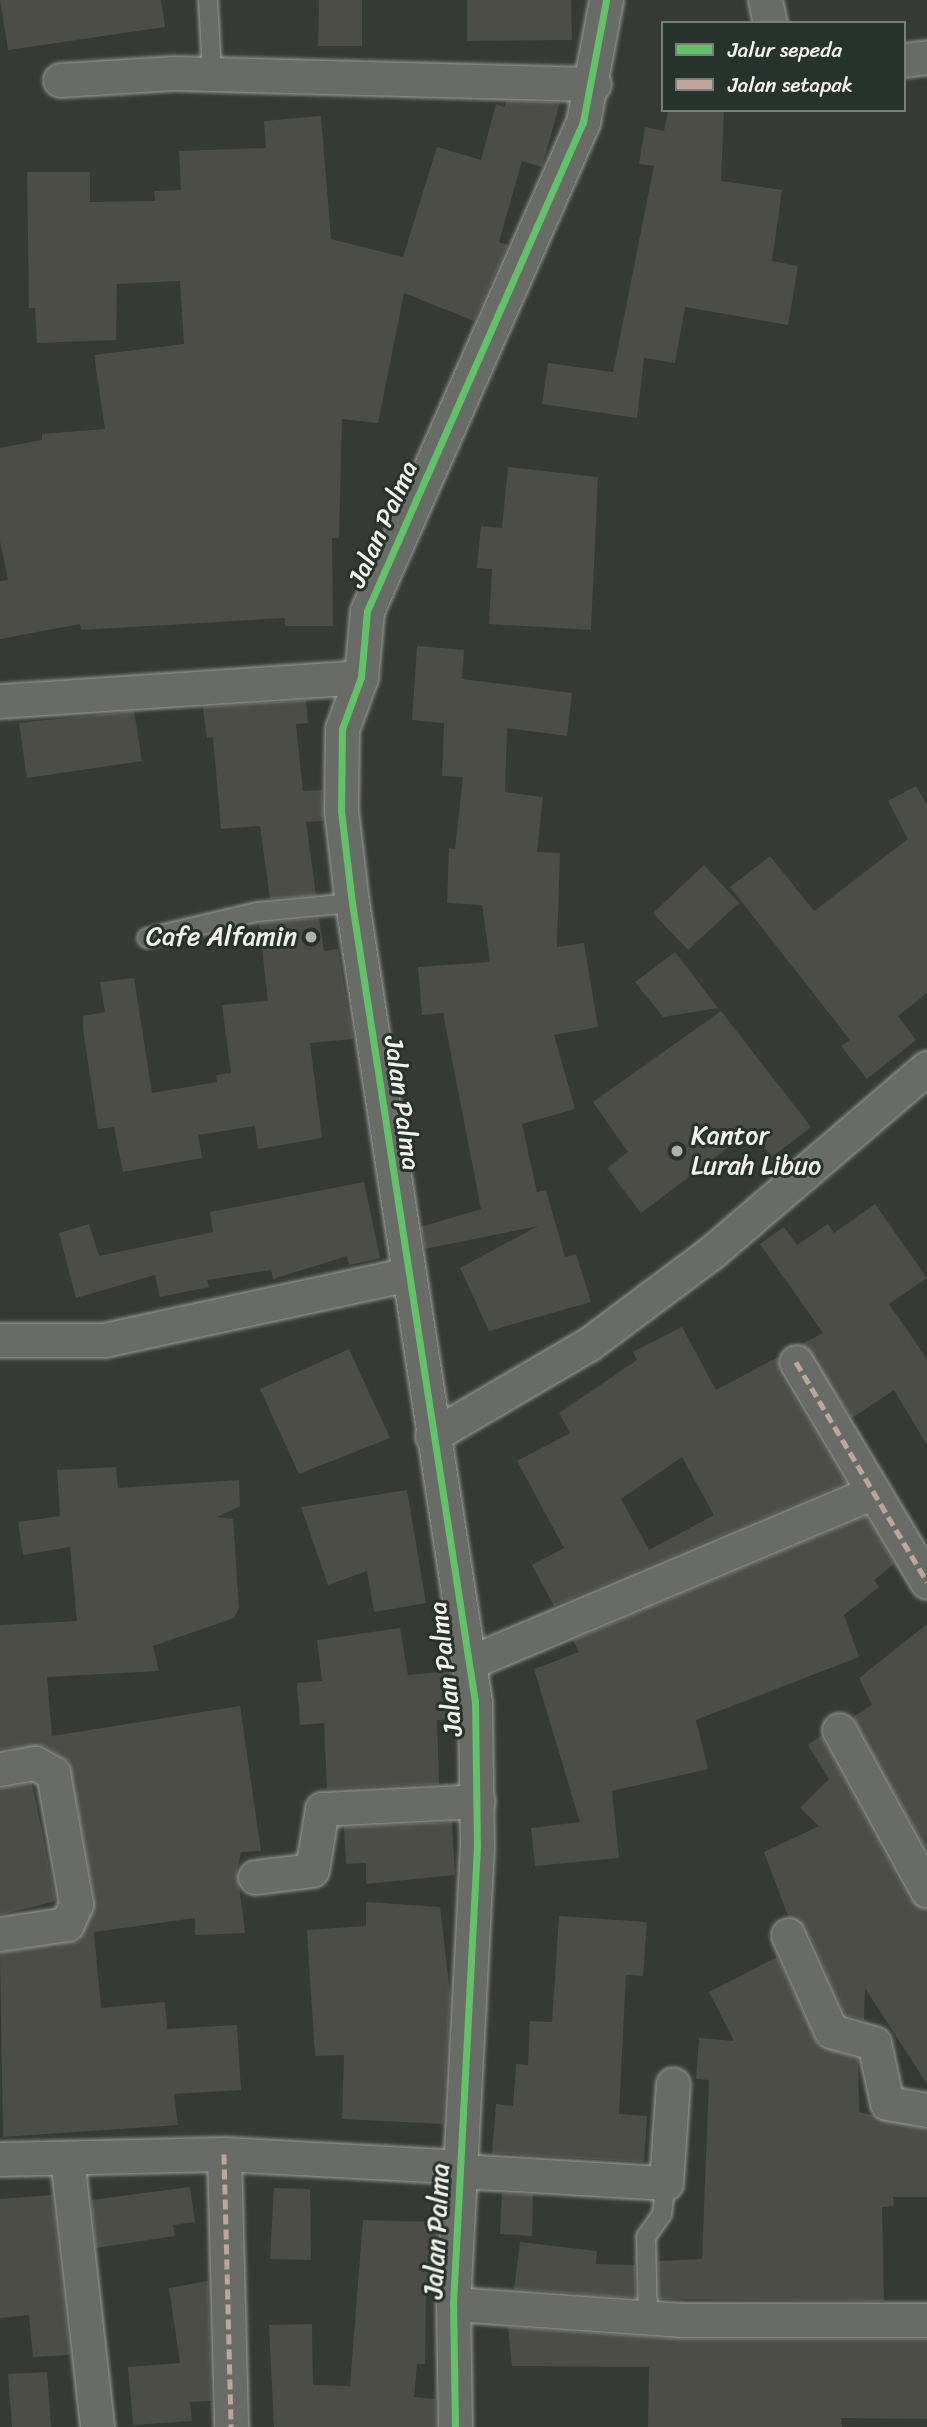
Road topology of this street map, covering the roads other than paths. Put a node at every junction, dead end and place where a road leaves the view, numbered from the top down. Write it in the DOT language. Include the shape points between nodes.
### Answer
graph roads {
  1 [pos="208,0"];
  2 [pos="606,0"];
  3 [pos="765,0"];
  4 [pos="770,21"];
  5 [pos="927,57"];
  6 [pos="906,60"];
  7 [pos="212,73"];
  8 [pos="60,80"];
  9 [pos="594,84"];
  10 [pos="361,677"];
  11 [pos="0,701"];
  12 [pos="352,903"];
  13 [pos="148,938"];
  14 [pos="927,1069"];
  15 [pos="405,1275"];
  16 [pos="0,1340"];
  17 [pos="796,1362"];
  18 [pos="432,1436"];
  19 [pos="869,1494"];
  20 [pos="927,1582"];
  21 [pos="471,1662"];
  22 [pos="839,1730"];
  23 [pos="0,1769"];
  24 [pos="478,1801"];
  25 [pos="256,1877"];
  26 [pos="927,1891"];
  27 [pos="0,1934"];
  28 [pos="788,1935"];
  29 [pos="673,2084"];
  30 [pos="927,2109"];
  31 [pos="224,2154"];
  32 [pos="67,2158"];
  33 [pos="0,2159"];
  34 [pos="462,2169"];
  35 [pos="666,2183"];
  36 [pos="453,2304"];
  37 [pos="648,2318"];
  38 [pos="927,2320"];
  39 [pos="97,2427"];
  40 [pos="231,2427"];
  41 [pos="455,2427"];
  1 -- 7 [label="lane"];
  2 -- 9 [label="street, Jalan Palma"];
  3 -- 4 [label="street"];
  5 -- 6 [label="street"];
  7 -- 8 [label="street"];
  7 -- 9 [label="street"];
  9 -- 10 [label="street, Jalan Palma" via="367,611"];
  10 -- 11 [label="street"];
  10 -- 12 [label="street, Jalan Palma" via="342,729 341,811"];
  12 -- 13 [label="lane" via="257,912"];
  12 -- 15 [label="street, Jalan Palma"];
  14 -- 18 [label="street" via="712,1252 589,1345"];
  15 -- 16 [label="street" via="104,1340"];
  15 -- 18 [label="street, Jalan Palma"];
  17 -- 19 [label="street"];
  18 -- 21 [label="street, Jalan Palma"];
  19 -- 20 [label="street"];
  19 -- 21 [label="street"];
  21 -- 24 [label="street, Jalan Palma"];
  22 -- 26 [label="street"];
  23 -- 27 [label="street" via="35,1763 53,1773 76,1904 68,1924"];
  24 -- 25 [label="street" via="322,1809 312,1870"];
  24 -- 34 [label="street, Jalan Palma"];
  28 -- 30 [label="street" via="831,2031 874,2043 887,2103"];
  29 -- 35 [label="street"];
  31 -- 32 [label="street"];
  31 -- 34 [label="street"];
  31 -- 40 [label="street"];
  32 -- 33 [label="street"];
  32 -- 39 [label="street"];
  34 -- 35 [label="street"];
  34 -- 36 [label="street, Jalan Palma"];
  35 -- 37 [label="lane" via="662,2214 646,2238"];
  36 -- 37 [label="street"];
  36 -- 41 [label="street, Jalan Palma"];
  37 -- 38 [label="street"];
}
